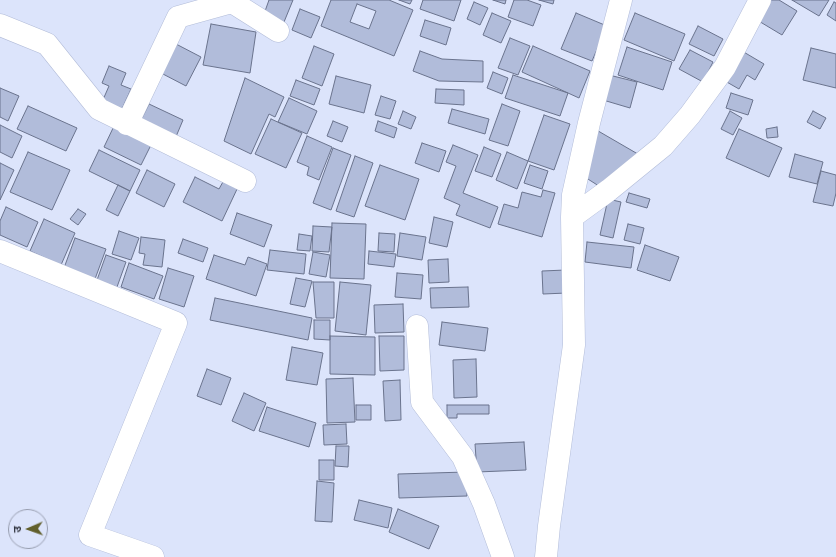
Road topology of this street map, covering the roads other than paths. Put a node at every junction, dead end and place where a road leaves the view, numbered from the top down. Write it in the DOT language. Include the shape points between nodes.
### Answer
graph roads {
  1 [pos="621,0"];
  2 [pos="760,0"];
  3 [pos="0,25"];
  4 [pos="278,31"];
  5 [pos="127,124"];
  6 [pos="245,182"];
  7 [pos="572,217"];
  8 [pos="0,251"];
  9 [pos="417,326"];
  10 [pos="153,557"];
  11 [pos="503,557"];
  12 [pos="546,557"];
  1 -- 7 [label="street" via="589,123 573,196"];
  2 -- 7 [label="street" via="724,67 690,115 663,146 610,190"];
  3 -- 5 [label="street" via="47,44 99,109"];
  4 -- 5 [label="street" via="232,2 178,17"];
  5 -- 6 [label="street"];
  7 -- 12 [label="street" via="574,345"];
  8 -- 10 [label="street" via="176,323 90,534"];
  9 -- 11 [label="street" via="422,402 463,457 484,504"];
}
